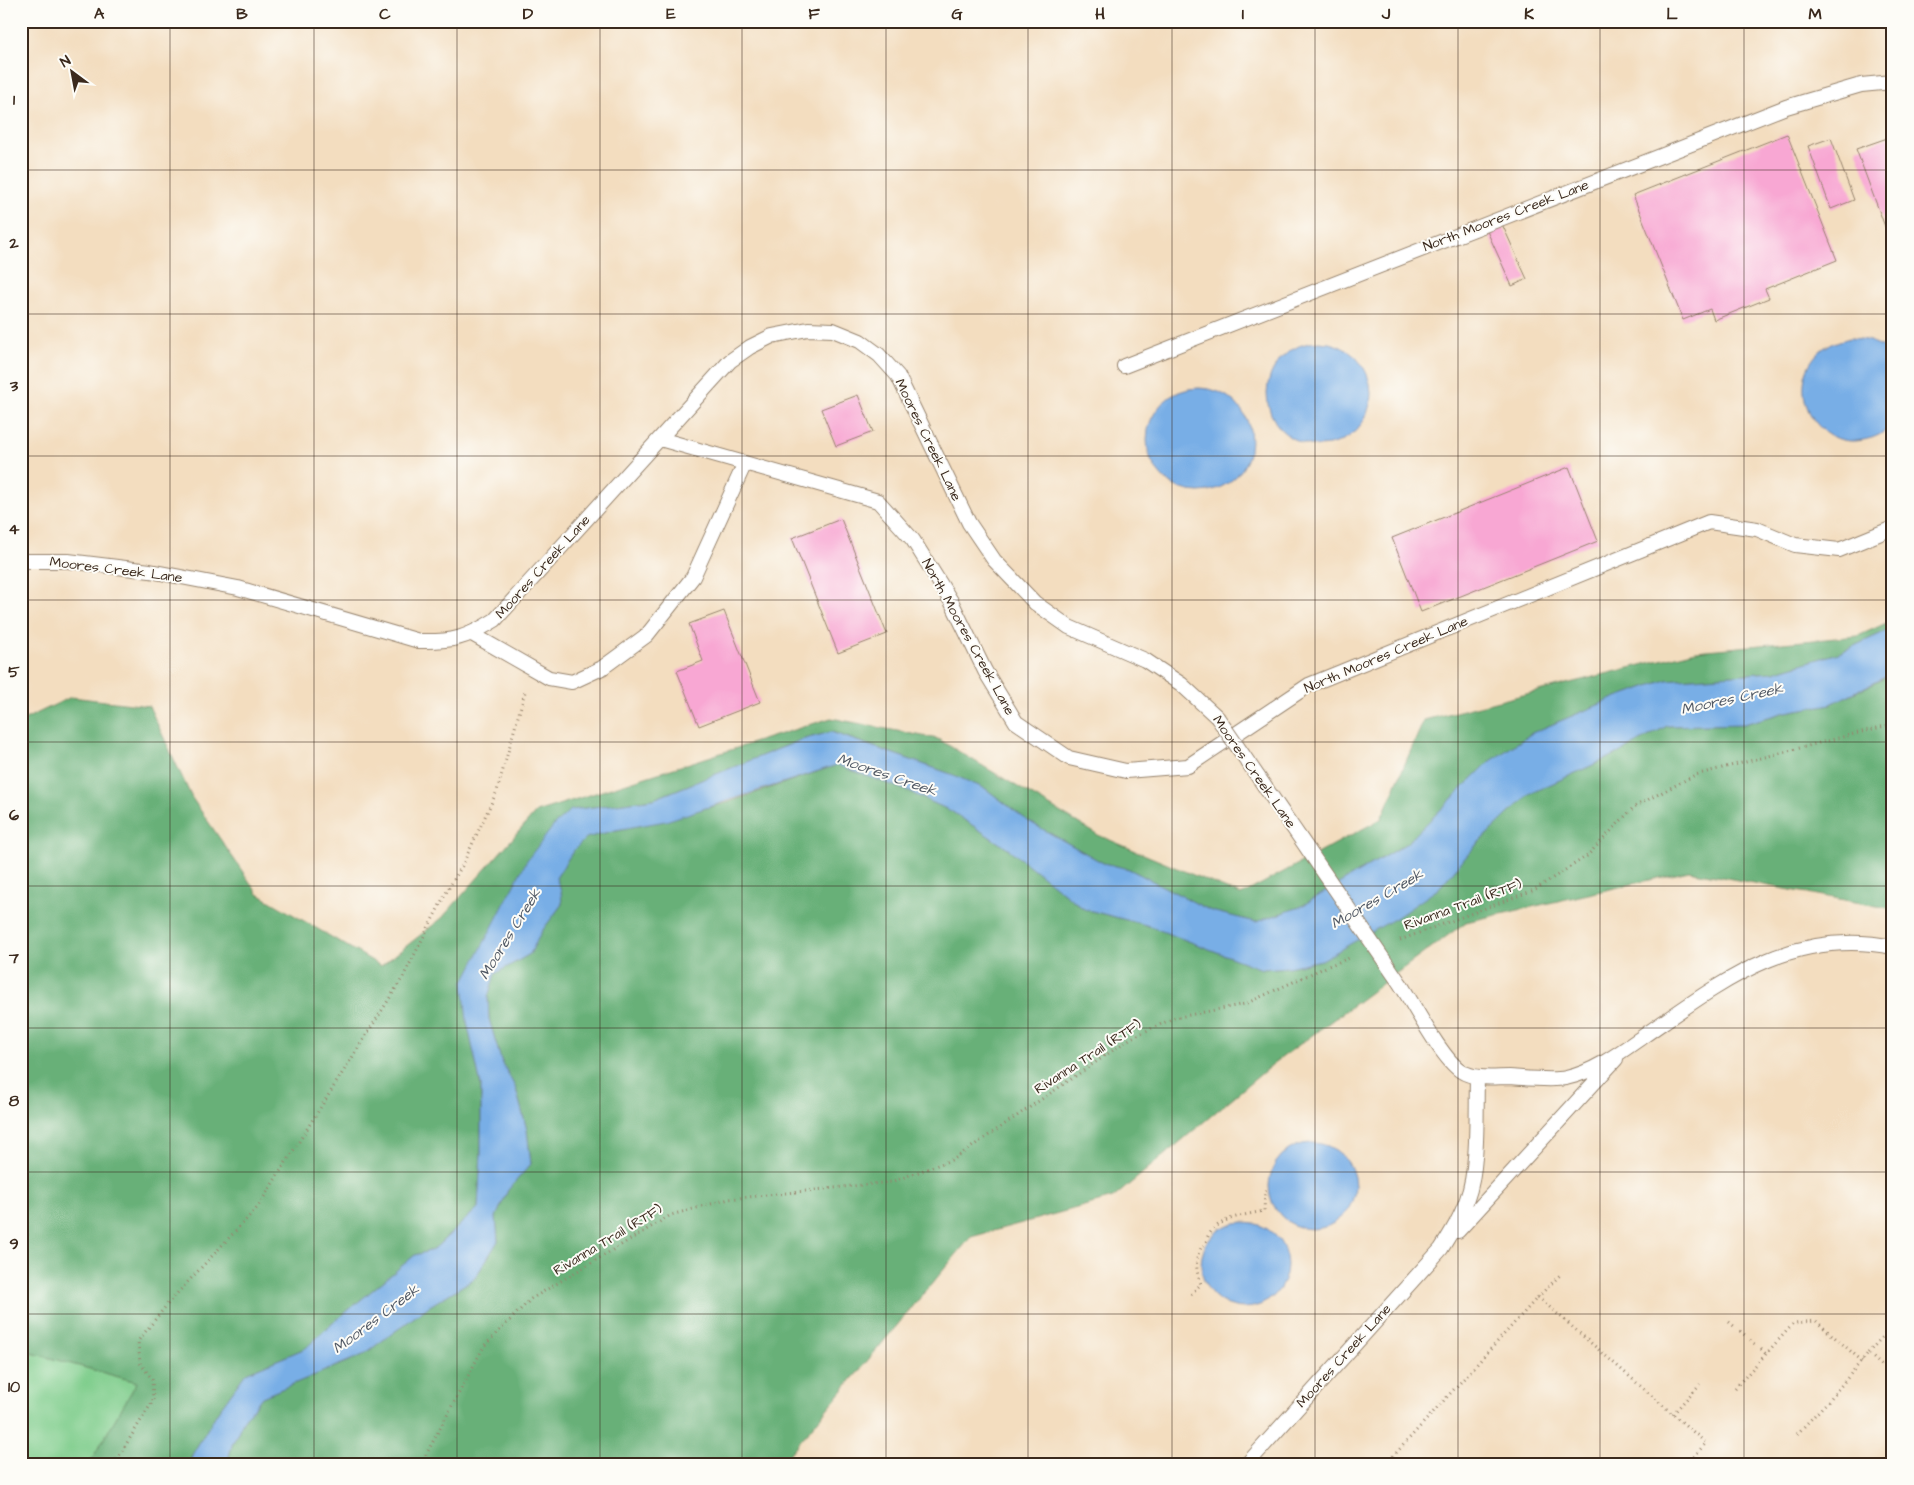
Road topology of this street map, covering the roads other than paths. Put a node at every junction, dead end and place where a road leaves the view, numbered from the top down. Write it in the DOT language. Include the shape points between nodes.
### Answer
graph roads {
  1 [pos="1893,82"];
  2 [pos="1124,366"];
  3 [pos="660,439"];
  4 [pos="745,463"];
  5 [pos="1893,528"];
  6 [pos="21,561"];
  7 [pos="472,634"];
  8 [pos="1893,947"];
  9 [pos="1626,1048"];
  10 [pos="1477,1077"];
  11 [pos="1441,1249"];
  12 [pos="1247,1464"];
  1 -- 2 [label="lane, North Moores Creek Lane" via="1861,85 1786,106"];
  3 -- 4 [label="lane, North Moores Creek Lane"];
  3 -- 7 [label="lane, Moores Creek Lane" via="495,620"];
  3 -- 10 [label="lane, Moores Creek Lane, bridge" via="730,361 772,336 808,329 833,330 860,341 879,355 898,376 969,523 1001,567 1035,603 1068,627 1145,660 1182,684 1217,717 1401,985 1448,1060 1462,1072"];
  4 -- 5 [label="lane, North Moores Creek Lane" via="878,501 913,540 942,586 985,671 1016,722 1069,758 1126,771 1188,766 1309,685 1709,522 1757,529 1795,545 1839,550"];
  4 -- 7 [label="lane" via="694,578 647,635 602,668 572,682 549,678"];
  6 -- 7 [label="lane, Moores Creek Lane" via="68,562 150,571 238,588 419,641 446,642"];
  8 -- 9 [label="lane, Moores Creek Lane" via="1868,942 1839,942 1793,951 1750,967 1713,988"];
  9 -- 10 [label="lane, Moores Creek Lane" via="1590,1069 1565,1078"];
  9 -- 11 [label="lane, Moores Creek Lane"];
  10 -- 11 [label="lane, Moores Creek Lane" via="1475,1159 1468,1197"];
  11 -- 12 [label="lane, Moores Creek Lane"];
}
